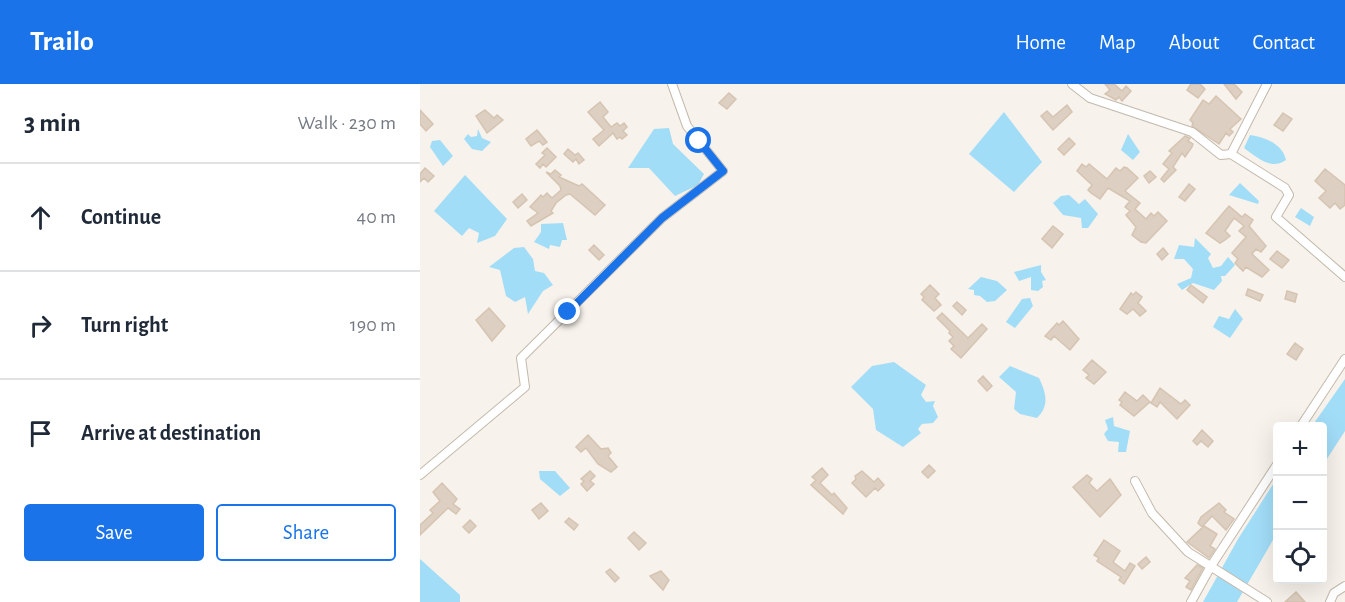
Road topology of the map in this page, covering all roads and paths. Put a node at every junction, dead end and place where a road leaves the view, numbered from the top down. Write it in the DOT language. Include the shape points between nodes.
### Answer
graph roads {
  1 [pos="672,84"];
  2 [pos="1072,84"];
  3 [pos="1267,84"];
  4 [pos="1231,154"];
  5 [pos="1345,277"];
  6 [pos="1345,359"];
  7 [pos="1304,422"];
  8 [pos="1273,472"];
  9 [pos="420,475"];
  10 [pos="1135,481"];
  11 [pos="1214,567"];
  12 [pos="1345,586"];
  13 [pos="1191,602"];
  14 [pos="1267,602"];
  15 [pos="1330,602"];
  1 -- 9 [label="street" via="687,126 723,171 662,218 521,358 525,387"];
  2 -- 4 [label="street" via="1090,98 1192,132 1221,155"];
  3 -- 4 [label="street"];
  4 -- 5 [label="street" via="1284,188 1289,195 1276,217"];
  6 -- 7 [label="street"];
  8 -- 11 [label="street"];
  10 -- 11 [label="street" via="1152,513 1169,533 1188,552"];
  11 -- 13 [label="street"];
  11 -- 14 [label="street"];
  12 -- 15 [label="street" via="1334,593"];
}
